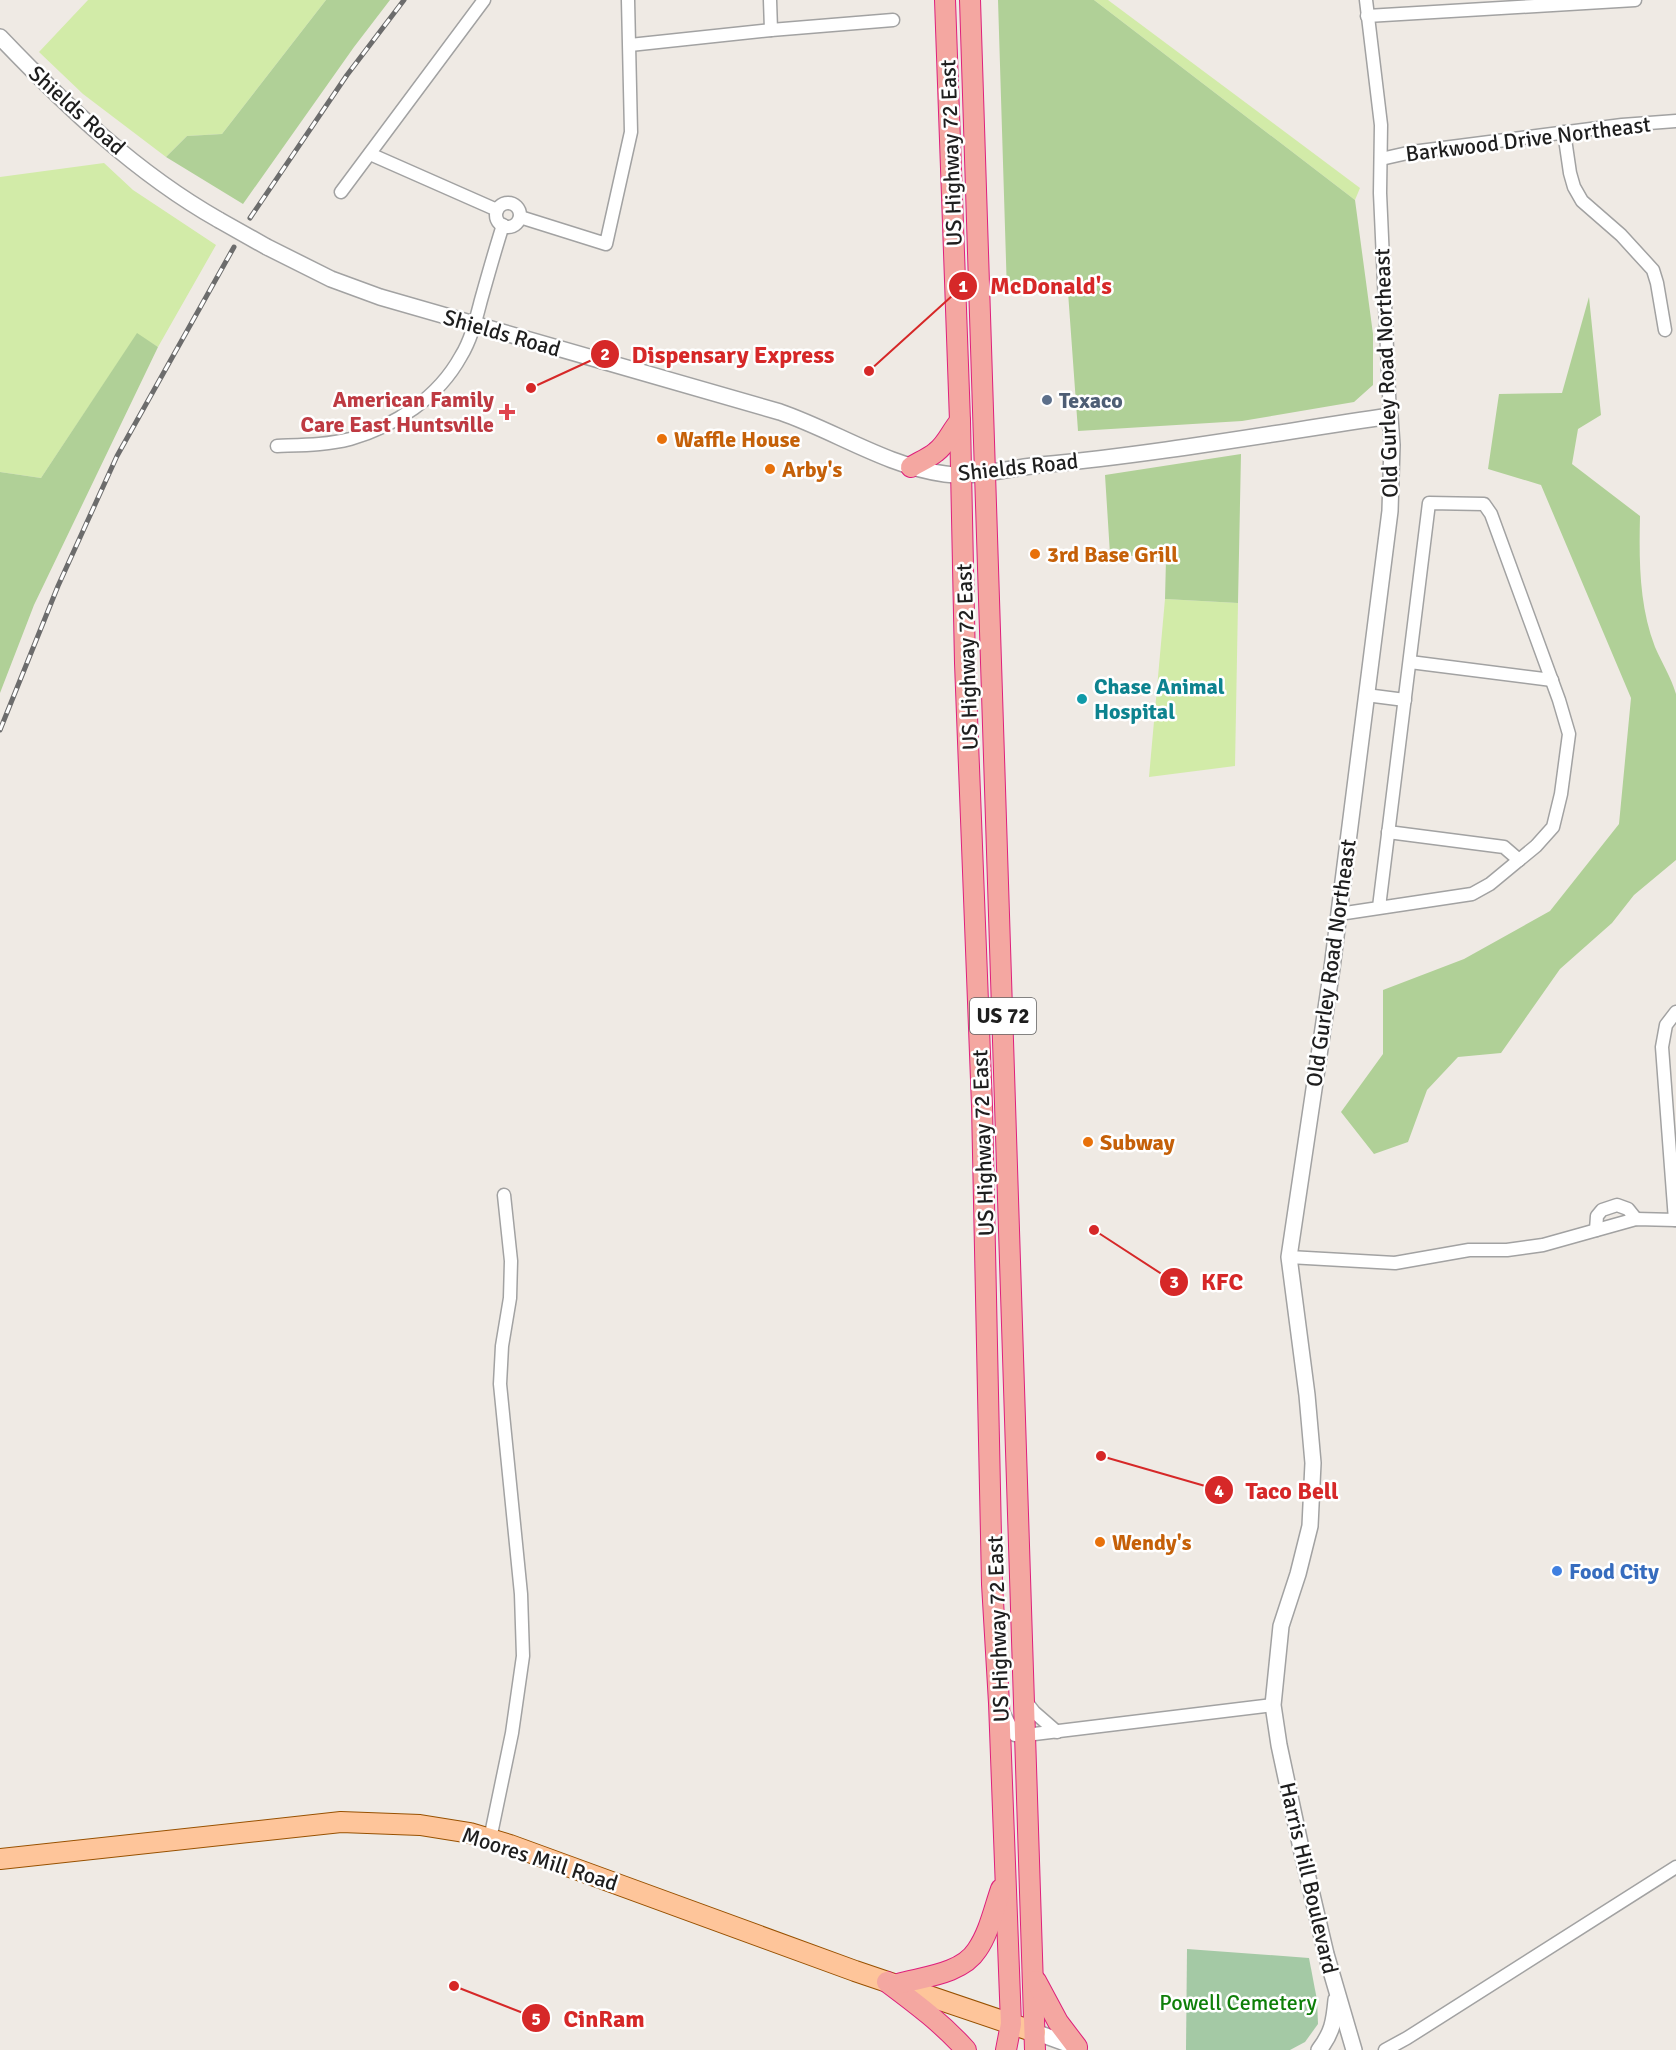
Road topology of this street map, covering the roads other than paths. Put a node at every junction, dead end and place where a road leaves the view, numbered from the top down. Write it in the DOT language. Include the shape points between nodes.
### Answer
graph roads {
  1 [pos="484,0"];
  2 [pos="628,0"];
  3 [pos="770,0"];
  4 [pos="945,0"];
  5 [pos="970,0"];
  6 [pos="1366,0"];
  7 [pos="1635,0"];
  8 [pos="1367,16"];
  9 [pos="893,20"];
  10 [pos="771,30"];
  11 [pos="0,37"];
  12 [pos="630,45"];
  13 [pos="1676,122"];
  14 [pos="1564,132"];
  15 [pos="370,154"];
  16 [pos="1381,159"];
  17 [pos="341,192"];
  18 [pos="497,210"];
  19 [pos="520,217"];
  20 [pos="502,225"];
  21 [pos="474,323"];
  22 [pos="1665,330"];
  23 [pos="1390,416"];
  24 [pos="960,421"];
  25 [pos="277,446"];
  26 [pos="911,467"];
  27 [pos="986,473"];
  28 [pos="960,474"];
  29 [pos="1410,662"];
  30 [pos="1552,680"];
  31 [pos="1366,695"];
  32 [pos="1405,699"];
  33 [pos="1388,832"];
  34 [pos="1520,860"];
  35 [pos="1379,907"];
  36 [pos="1339,914"];
  37 [pos="1676,1012"];
  38 [pos="504,1195"];
  39 [pos="1636,1219"];
  40 [pos="1675,1220"];
  41 [pos="1596,1230"];
  42 [pos="1289,1257"];
  43 [pos="1024,1698"];
  44 [pos="999,1703"];
  45 [pos="1273,1705"];
  46 [pos="1057,1732"];
  47 [pos="1026,1736"];
  48 [pos="490,1839"];
  49 [pos="0,1859"];
  50 [pos="1676,1867"];
  51 [pos="1005,1878"];
  52 [pos="1033,1975"];
  53 [pos="892,1983"];
  54 [pos="1337,1995"];
  55 [pos="1011,2024"];
  56 [pos="1035,2041"];
  57 [pos="1081,2049"];
  58 [pos="966,2050"];
  59 [pos="1006,2050"];
  60 [pos="1319,2050"];
  61 [pos="1354,2050"];
  62 [pos="1385,2050"];
  1 -- 15 [label="street"];
  2 -- 12 [label="street"];
  3 -- 10 [label="street"];
  4 -- 24 [label="highway, US Highway 72 East / US 72"];
  5 -- 27 [label="highway, US Highway 72 East / US 72"];
  6 -- 8 [label="street, Old Gurley Road Northeast"];
  7 -- 8 [label="street"];
  8 -- 16 [label="street, Old Gurley Road Northeast" via="1381,125"];
  9 -- 10 [label="street"];
  10 -- 12 [label="street"];
  11 -- 21 [label="street, Shields Road, bridge" via="49,88 126,155 166,187 219,220 331,279"];
  12 -- 19 [label="street" via="632,132 606,244"];
  13 -- 14 [label="street, Barkwood Drive Northeast"];
  14 -- 16 [label="street, Barkwood Drive Northeast"];
  14 -- 22 [label="street" via="1570,173 1582,201 1653,270"];
  15 -- 17 [label="street"];
  15 -- 18 [label="street"];
  16 -- 23 [label="street, Old Gurley Road Northeast"];
  18 -- 19 [label="street" via="510,202 517,206"];
  18 -- 20 [label="street" via="496,218"];
  19 -- 20 [label="street" via="512,226"];
  20 -- 21 [label="street"];
  21 -- 25 [label="street" via="462,355 447,376 434,392 398,420 349,439"];
  21 -- 26 [label="street, Shields Road" via="780,412"];
  23 -- 27 [label="street, Shields Road"];
  23 -- 31 [label="street, Old Gurley Road Northeast" via="1390,511"];
  24 -- 26 [label="highway" via="936,453"];
  24 -- 28 [label="highway, US Highway 72 East / US 72"];
  26 -- 28 [label="street, Shields Road"];
  27 -- 28 [label="street, Shields Road"];
  27 -- 43 [label="highway, US Highway 72 East / US 72"];
  28 -- 44 [label="highway, US Highway 72 East / US 72" via="982,1106 992,1584"];
  29 -- 30 [label="street"];
  29 -- 30 [label="street" via="1429,503 1484,504"];
  29 -- 32 [label="street"];
  30 -- 34 [label="street" via="1569,734 1561,794 1553,826"];
  31 -- 32 [label="street"];
  31 -- 36 [label="street, Old Gurley Road Northeast"];
  32 -- 33 [label="street"];
  33 -- 34 [label="street" via="1504,847"];
  33 -- 35 [label="street"];
  34 -- 35 [label="street" via="1472,894"];
  35 -- 36 [label="street"];
  36 -- 42 [label="street, Old Gurley Road Northeast"];
  37 -- 40 [label="street" via="1666,1025 1662,1047"];
  38 -- 48 [label="street" via="511,1261 500,1384 521,1594 523,1656"];
  39 -- 40 [label="street"];
  39 -- 41 [label="street"];
  39 -- 41 [label="street" via="1628,1209 1617,1205 1602,1210 1597,1216"];
  41 -- 42 [label="street" via="1543,1245 1469,1250 1395,1263"];
  42 -- 45 [label="street, Old Gurley Road Northeast" via="1313,1463 1310,1526 1281,1626"];
  43 -- 46 [label="street"];
  43 -- 47 [label="highway, US Highway 72 East / US 72"];
  44 -- 47 [label="street" via="1015,1735"];
  44 -- 51 [label="highway, US Highway 72 East / US 72"];
  45 -- 46 [label="street"];
  45 -- 54 [label="street, Harris Hill Boulevard" via="1286,1783"];
  46 -- 47 [label="street"];
  47 -- 52 [label="highway, US Highway 72 East / US 72"];
  48 -- 49 [label="main road, Moores Mill Road" via="420,1825 341,1822"];
  48 -- 53 [label="main road, Moores Mill Road"];
  50 -- 62 [label="street"];
  51 -- 53 [label="highway" via="976,1952 945,1972"];
  51 -- 55 [label="highway, US Highway 72 East / US 72"];
  52 -- 56 [label="highway, US Highway 72 East / US 72"];
  52 -- 57 [label="highway" via="1058,2022"];
  53 -- 55 [label="main road, Moores Mill Road"];
  53 -- 58 [label="highway" via="949,2030"];
  54 -- 60 [label="street" via="1329,2037"];
  54 -- 61 [label="street, Harris Hill Boulevard"];
  55 -- 56 [label="main road, Moores Mill Road"];
  55 -- 59 [label="highway, US 72"];
  56 -- 57 [label="street"];
}
